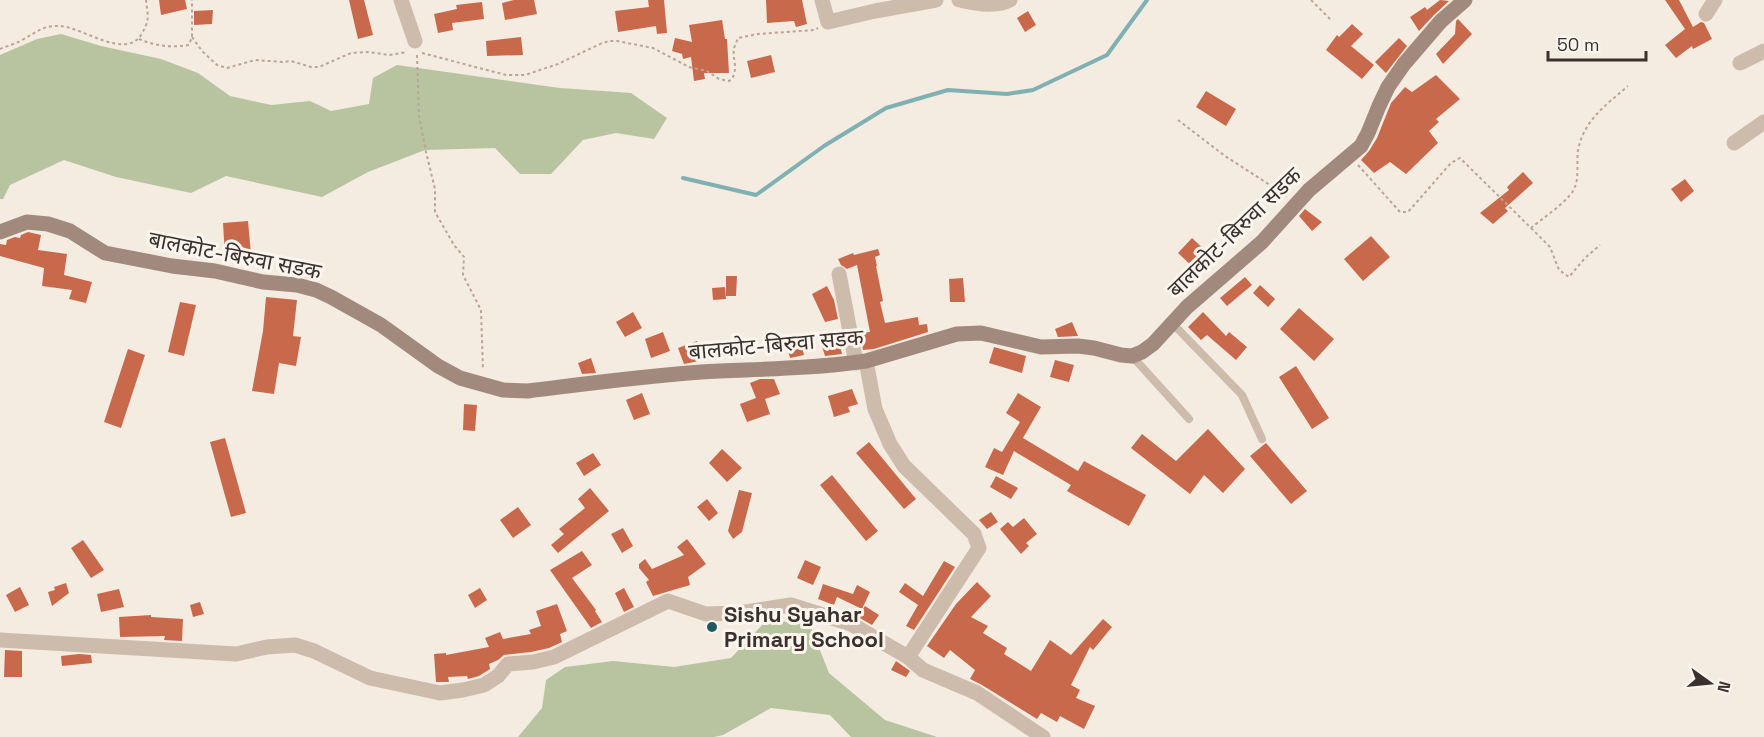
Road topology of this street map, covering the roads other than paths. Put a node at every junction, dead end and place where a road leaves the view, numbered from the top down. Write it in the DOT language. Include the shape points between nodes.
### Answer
graph roads {
  1 [pos="401,0"];
  2 [pos="822,0"];
  3 [pos="936,0"];
  4 [pos="959,0"];
  5 [pos="1010,0"];
  6 [pos="1465,0"];
  7 [pos="1715,0"];
  8 [pos="1706,14"];
  9 [pos="412,46"];
  10 [pos="1764,51"];
  11 [pos="1740,63"];
  12 [pos="1764,122"];
  13 [pos="1734,143"];
  14 [pos="0,232"];
  15 [pos="839,274"];
  16 [pos="1172,322"];
  17 [pos="1132,356"];
  18 [pos="861,362"];
  19 [pos="1189,419"];
  20 [pos="1262,439"];
  21 [pos="0,640"];
  22 [pos="908,657"];
  23 [pos="1043,737"];
  1 -- 9 [label="street"];
  2 -- 3 [label="street" via="828,22"];
  4 -- 5 [label="street" via="1002,4"];
  6 -- 16 [label="main road, बालकोट-बिरुवा सडक" via="1404,64 1388,87 1360,146 1309,190 1262,242"];
  7 -- 8 [label="street"];
  10 -- 11 [label="street"];
  12 -- 13 [label="street"];
  14 -- 18 [label="main road, बालकोट-बिरुवा सडक" via="27,222 48,224 70,231 105,254 316,290 381,325 460,378 503,390"];
  15 -- 18 [label="street"];
  16 -- 17 [label="main road, बालकोट-बिरुवा सडक" via="1153,344"];
  16 -- 20 [label="lane" via="1242,395"];
  17 -- 18 [label="main road, बालकोट-बिरुवा सडक" via="1078,346 1041,347 972,332"];
  17 -- 19 [label="lane"];
  18 -- 22 [label="street" via="890,444 904,466 974,534 979,548"];
  21 -- 22 [label="street" via="236,654 295,645 370,678 440,693 484,685 508,664 554,657 668,601 706,614 739,614 791,605 851,624"];
  22 -- 23 [label="street" via="923,670 977,693"];
}
